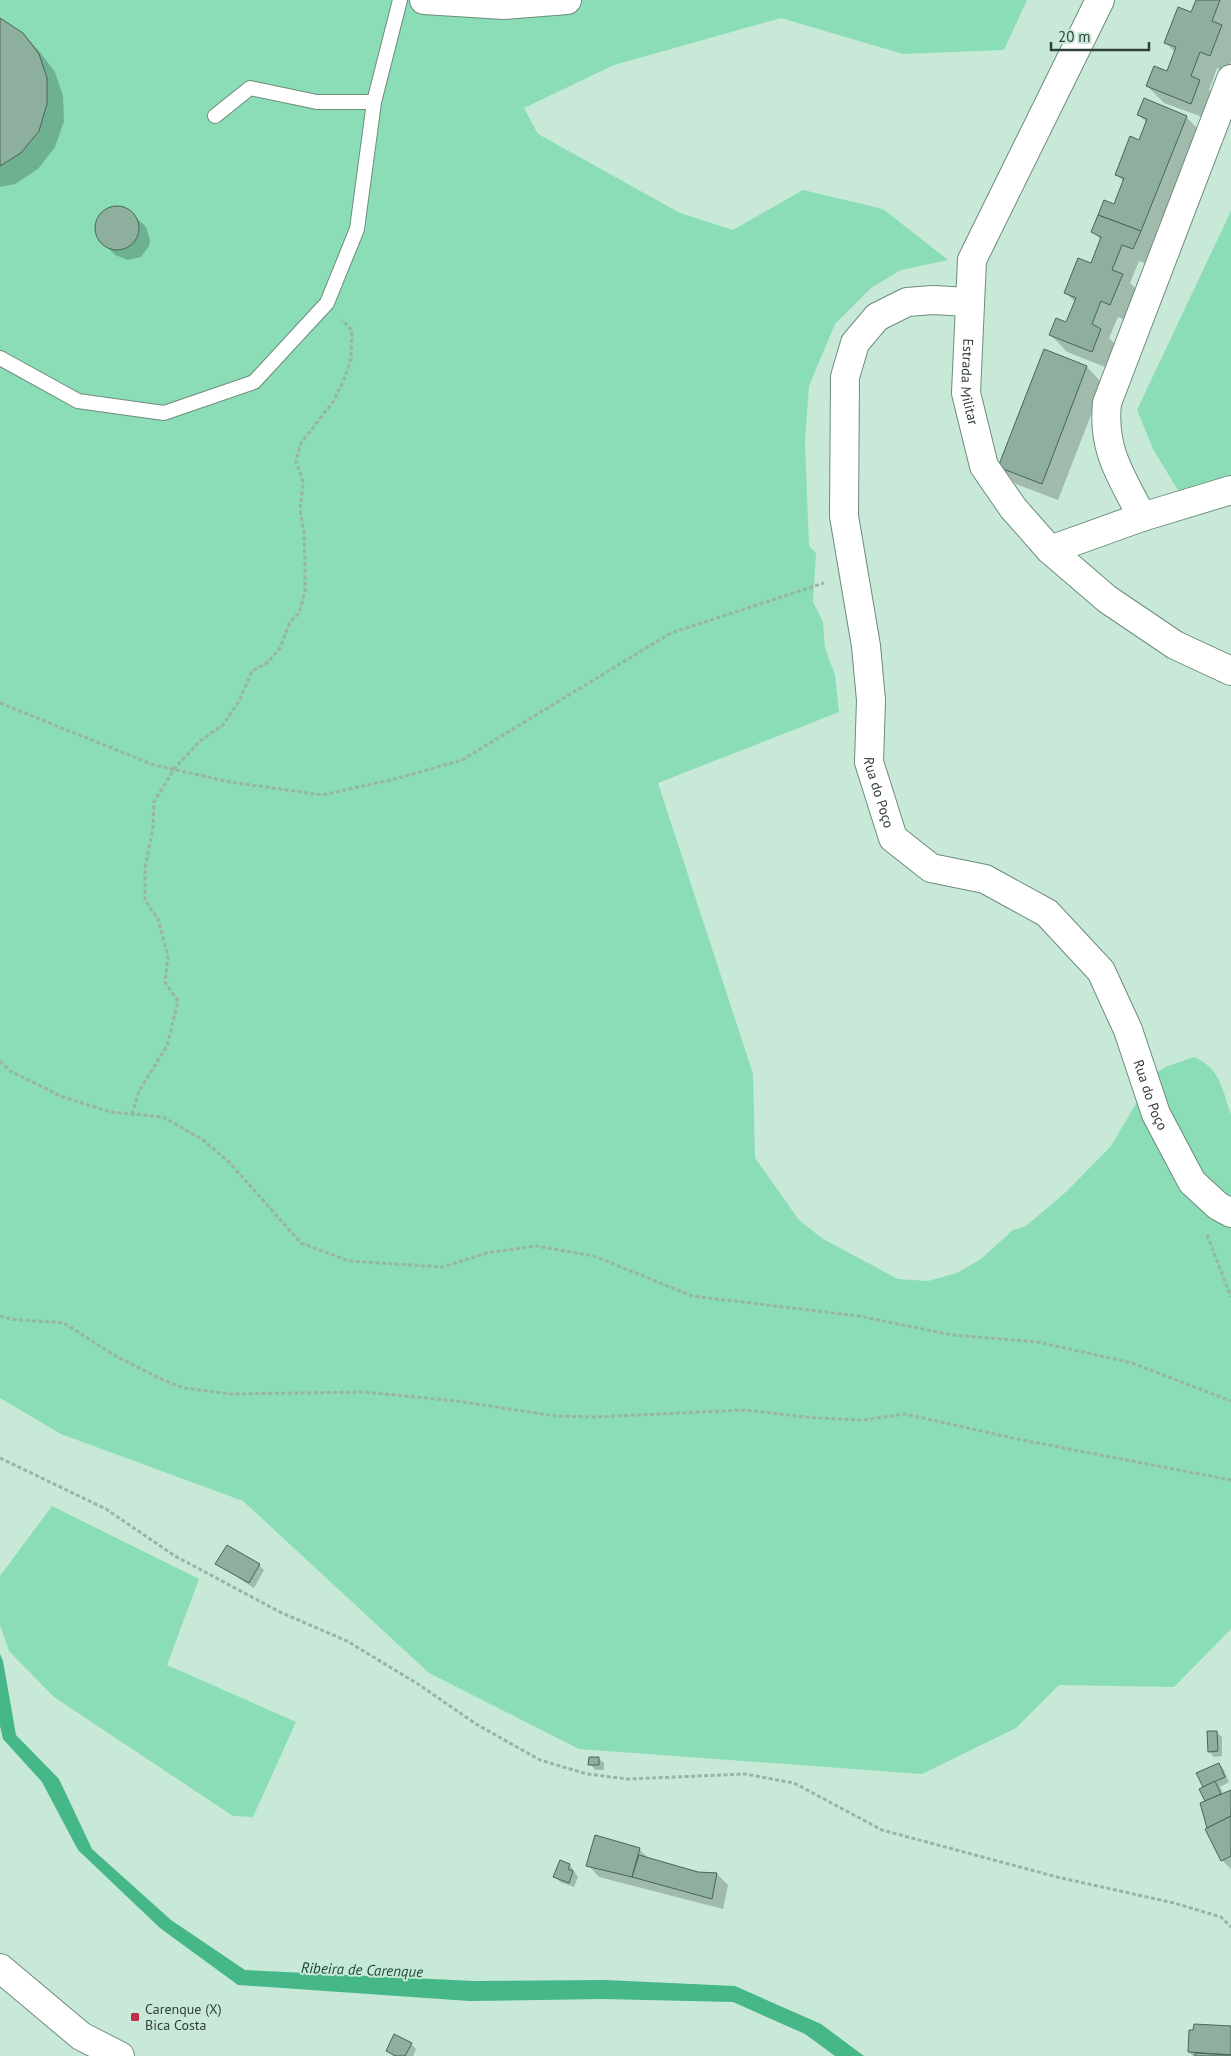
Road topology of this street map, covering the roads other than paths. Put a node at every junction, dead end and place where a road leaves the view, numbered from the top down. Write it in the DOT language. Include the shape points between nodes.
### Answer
graph roads {
  1 [pos="400,0"];
  2 [pos="424,0"];
  3 [pos="566,0"];
  4 [pos="1100,0"];
  5 [pos="1231,79"];
  6 [pos="374,102"];
  7 [pos="215,116"];
  8 [pos="969,302"];
  9 [pos="0,358"];
  10 [pos="1231,490"];
  11 [pos="1142,517"];
  12 [pos="1050,550"];
  13 [pos="1231,671"];
  14 [pos="1221,1206"];
  15 [pos="0,1968"];
  16 [pos="120,2056"];
  1 -- 6 [label="lane"];
  2 -- 3 [label="street" via="504,5"];
  4 -- 8 [label="street, Estrada Militar" via="972,260"];
  5 -- 11 [label="street" via="1107,403 1106,437 1111,456"];
  6 -- 7 [label="lane" via="317,102 250,88"];
  6 -- 9 [label="lane" via="357,229 326,303 254,382 164,413 78,401"];
  8 -- 12 [label="street, Estrada Militar" via="966,393 984,466 1013,508"];
  8 -- 14 [label="street, Rua do Poço" via="907,302 877,317 855,343 845,377 844,516 866,646 870,700 869,762 893,838 931,868 985,879 1047,913 1102,971 1128,1030 1156,1114 1192,1182"];
  10 -- 11 [label="street"];
  11 -- 12 [label="street"];
  12 -- 13 [label="street, Estrada Militar" via="1107,599 1168,640"];
  15 -- 16 [label="street" via="80,2036"];
}
